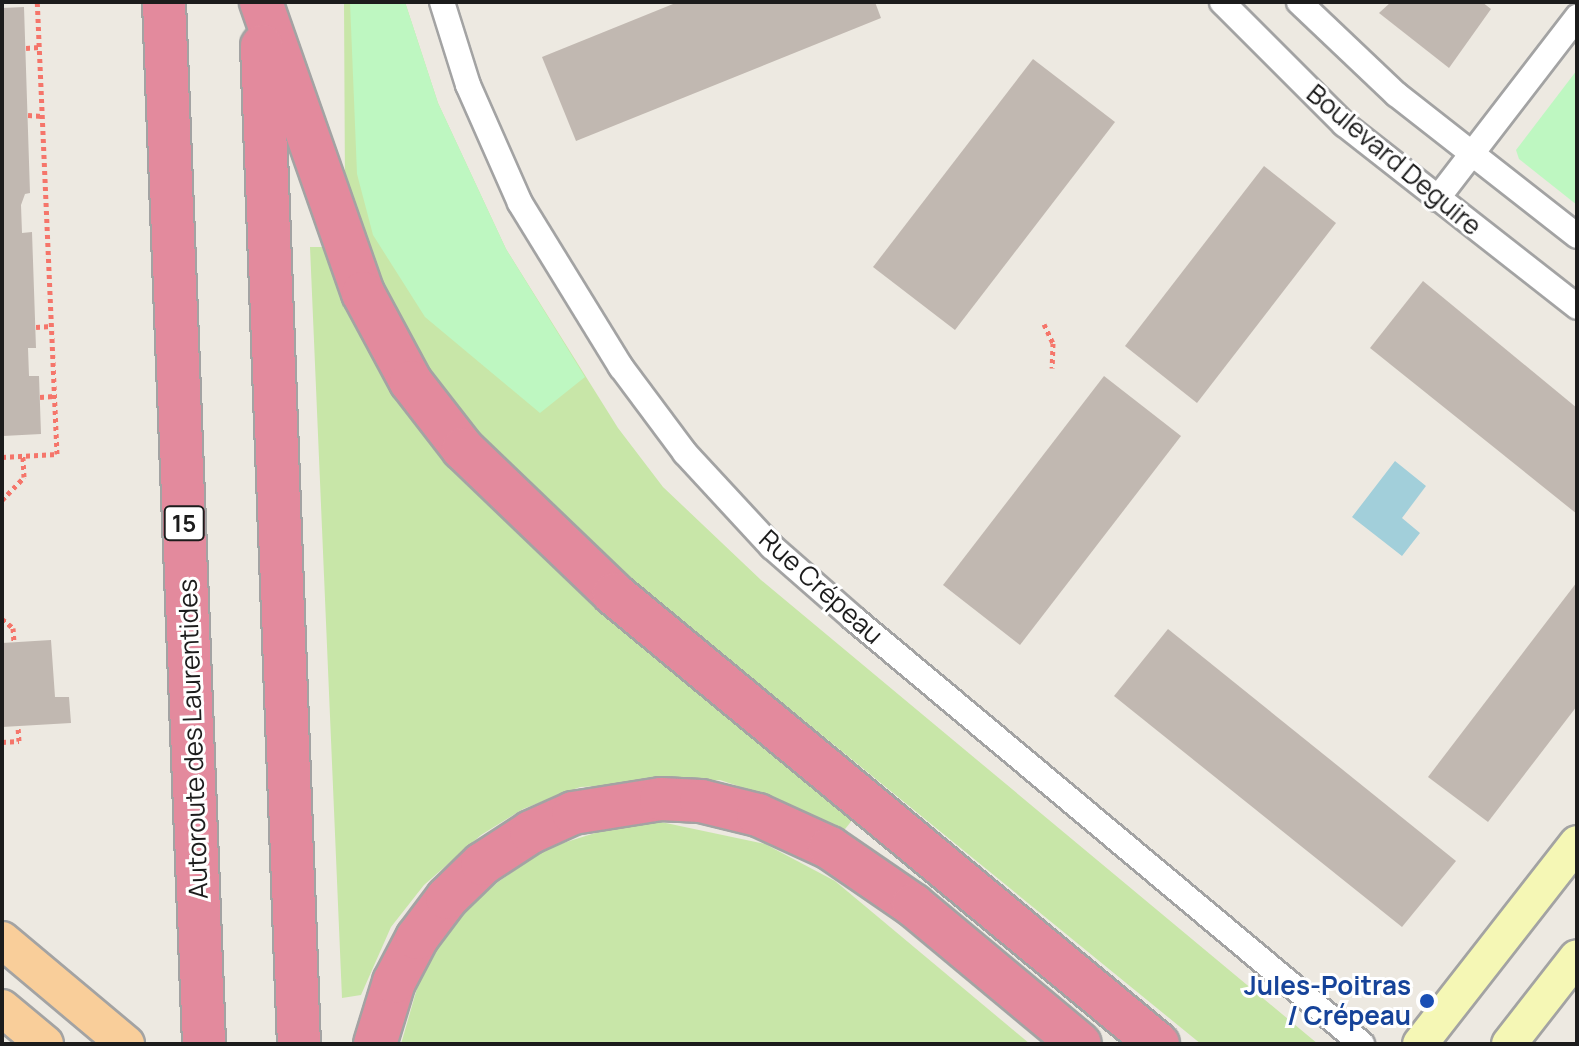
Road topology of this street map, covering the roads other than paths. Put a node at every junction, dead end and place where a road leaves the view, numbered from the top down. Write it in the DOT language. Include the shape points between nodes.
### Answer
graph roads {
  1 [pos="164,2"];
  2 [pos="261,2"];
  3 [pos="442,2"];
  4 [pos="1222,2"];
  5 [pos="1299,2"];
  6 [pos="1577,17"];
  7 [pos="1472,153"];
  8 [pos="1437,199"];
  9 [pos="1577,236"];
  10 [pos="1577,307"];
  11 [pos="1577,843"];
  12 [pos="2,940"];
  13 [pos="1577,957"];
  14 [pos="2,1008"];
  15 [pos="115,1035"];
  16 [pos="45,1044"];
  17 [pos="204,1044"];
  18 [pos="299,1044"];
  19 [pos="375,1044"];
  20 [pos="1080,1044"];
  21 [pos="1158,1044"];
  22 [pos="1362,1044"];
  23 [pos="1420,1044"];
  24 [pos="1509,1044"];
  1 -- 17 [label="highway, Autoroute des Laurentides / 15"];
  2 -- 18 [label="highway"];
  2 -- 21 [label="highway" via="363,293 411,382 463,449 614,594"];
  3 -- 22 [label="street, Rue Crépeau" via="468,85 520,203 621,367 685,453 772,547 853,618"];
  4 -- 8 [label="street, Boulevard Deguire" via="1344,124"];
  5 -- 7 [label="street, Boulevard Deguire" via="1396,94"];
  6 -- 7 [label="street"];
  7 -- 8 [label="street"];
  7 -- 9 [label="street, Boulevard Deguire"];
  8 -- 10 [label="street, Boulevard Deguire"];
  11 -- 23 [label="street"];
  12 -- 15 [label="main road"];
  13 -- 24 [label="street"];
  14 -- 16 [label="main road"];
  19 -- 20 [label="highway" via="394,982 417,938 482,864 573,813 661,799 748,812 830,848 913,905"];
}
